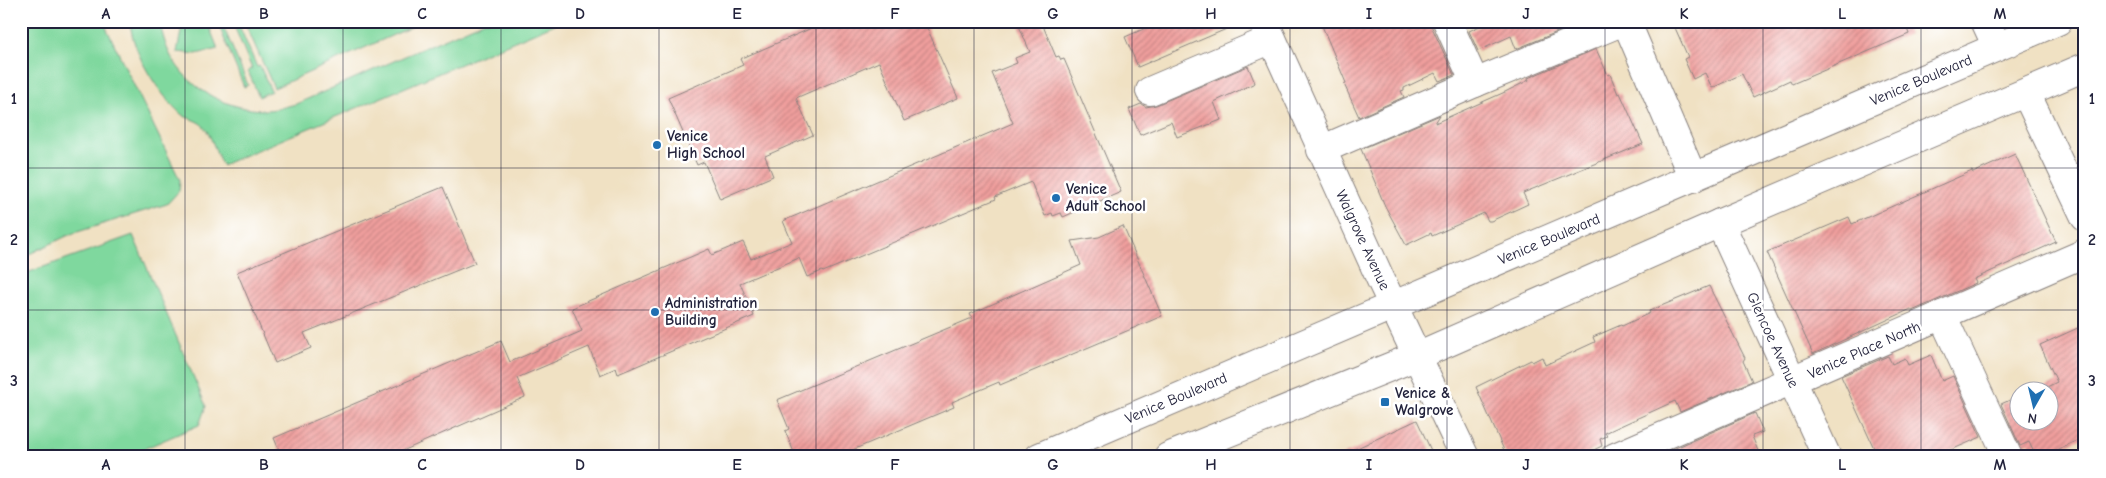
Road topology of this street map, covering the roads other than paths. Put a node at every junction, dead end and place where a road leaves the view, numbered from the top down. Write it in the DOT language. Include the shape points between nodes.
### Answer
graph roads {
  1 [pos="1447,21"];
  2 [pos="1625,21"];
  3 [pos="1985,21"];
  4 [pos="2058,21"];
  5 [pos="1268,30"];
  6 [pos="1998,47"];
  7 [pos="2085,67"];
  8 [pos="1475,83"];
  9 [pos="1150,91"];
  10 [pos="2026,93"];
  11 [pos="1322,150"];
  12 [pos="1693,178"];
  13 [pos="2085,217"];
  14 [pos="1720,223"];
  15 [pos="2085,253"];
  16 [pos="1394,306"];
  17 [pos="1942,315"];
  18 [pos="1417,356"];
  19 [pos="1792,381"];
  20 [pos="1644,451"];
  21 [pos="1170,456"];
  22 [pos="1040,457"];
  23 [pos="1465,457"];
  24 [pos="1615,457"];
  25 [pos="1827,457"];
  26 [pos="2008,457"];
  1 -- 8 [label="main road"];
  2 -- 8 [label="main road"];
  2 -- 12 [label="main road"];
  3 -- 6 [label="main road"];
  4 -- 6 [label="main road, Venice Boulevard"];
  5 -- 9 [label="main road"];
  5 -- 11 [label="main road, Walgrove Avenue"];
  6 -- 12 [label="main road, Venice Boulevard"];
  7 -- 10 [label="main road"];
  8 -- 11 [label="main road"];
  10 -- 13 [label="main road"];
  10 -- 14 [label="main road"];
  11 -- 16 [label="main road, Walgrove Avenue"];
  12 -- 16 [label="main road, Venice Boulevard"];
  14 -- 18 [label="main road"];
  14 -- 19 [label="main road, Glencoe Avenue"];
  15 -- 17 [label="main road, Venice Place North"];
  16 -- 18 [label="main road, Walgrove Avenue"];
  16 -- 22 [label="main road, Venice Boulevard"];
  17 -- 19 [label="main road, Venice Place North"];
  17 -- 26 [label="main road"];
  18 -- 21 [label="main road"];
  18 -- 23 [label="main road, Walgrove Avenue"];
  19 -- 20 [label="main road, Venice Place North"];
  19 -- 25 [label="main road, Glencoe Avenue"];
  20 -- 24 [label="main road, Venice Place North"];
}
